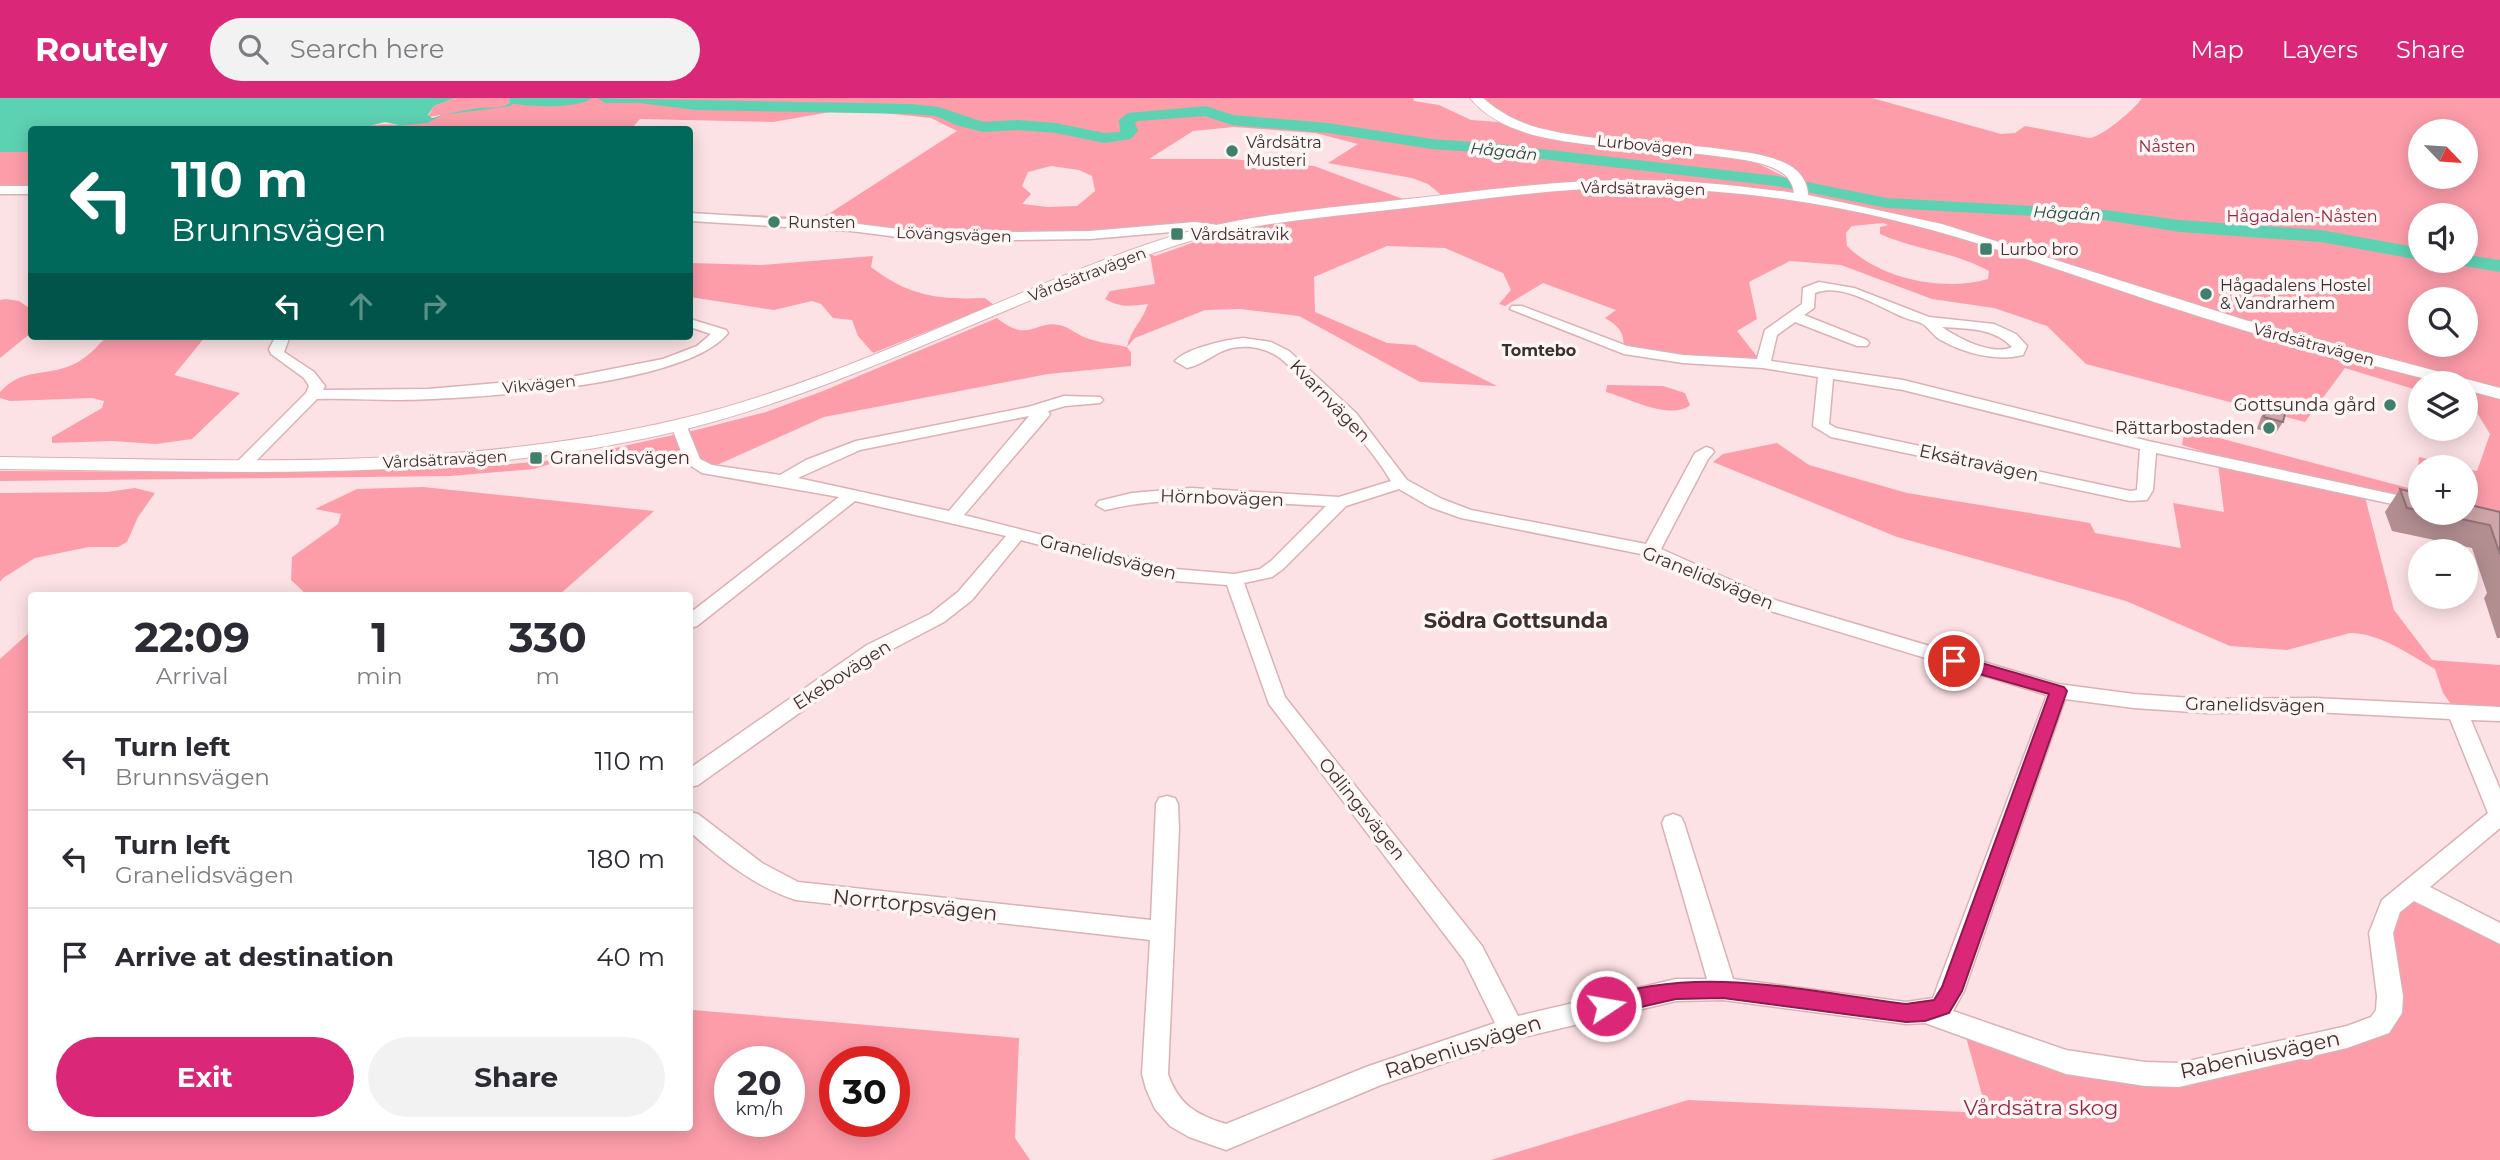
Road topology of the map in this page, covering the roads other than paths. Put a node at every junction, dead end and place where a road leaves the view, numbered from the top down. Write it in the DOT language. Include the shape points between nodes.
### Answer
graph roads {
  1 [pos="1476,98"];
  2 [pos="0,190"];
  3 [pos="28,190"];
  4 [pos="1801,190"];
  5 [pos="693,217"];
  6 [pos="1218,229"];
  7 [pos="1517,310"];
  8 [pos="1795,317"];
  9 [pos="1928,321"];
  10 [pos="693,324"];
  11 [pos="281,340"];
  12 [pos="1862,344"];
  13 [pos="1204,353"];
  14 [pos="1763,364"];
  15 [pos="2416,371"];
  16 [pos="1826,372"];
  17 [pos="2478,388"];
  18 [pos="2500,394"];
  19 [pos="313,395"];
  20 [pos="1095,400"];
  21 [pos="1031,411"];
  22 [pos="679,425"];
  23 [pos="2148,446"];
  24 [pos="1706,452"];
  25 [pos="0,463"];
  26 [pos="242,465"];
  27 [pos="783,480"];
  28 [pos="1401,483"];
  29 [pos="851,496"];
  30 [pos="1340,502"];
  31 [pos="2408,502"];
  32 [pos="1105,505"];
  33 [pos="953,517"];
  34 [pos="1016,535"];
  35 [pos="1651,551"];
  36 [pos="1234,580"];
  37 [pos="693,620"];
  38 [pos="2058,691"];
  39 [pos="2458,713"];
  40 [pos="2500,714"];
  41 [pos="693,777"];
  42 [pos="1167,804"];
  43 [pos="2500,815"];
  44 [pos="693,822"];
  45 [pos="1673,823"];
  46 [pos="2411,888"];
  47 [pos="1163,931"];
  48 [pos="2500,934"];
  49 [pos="1723,989"];
  50 [pos="1925,1012"];
  51 [pos="1511,1029"];
  1 -- 4 [label="street, Lurbovägen" via="1489,111 1533,129 1570,137 1760,159 1790,172"];
  2 -- 3 [label="street"];
  4 -- 6 [label="street, Vårdsätravägen" via="1605,184 1520,190"];
  4 -- 15 [label="street, Vårdsätravägen" via="1944,229 2246,326"];
  5 -- 6 [label="street, Lövängsvägen" via="929,237 1101,234 1195,226"];
  6 -- 22 [label="street, Vårdsätravägen" via="1122,259 802,388"];
  7 -- 14 [label="street" via="1624,350"];
  8 -- 9 [label="street" via="1809,305 1808,291 1827,286"];
  8 -- 12 [label="street"];
  8 -- 14 [label="street" via="1770,333"];
  9 -- 9 [label="street" via="1981,326 2020,346 2010,354 1990,352 1937,332"];
  10 -- 19 [label="street, Vikvägen" via="721,333 719,338 649,370 516,387"];
  11 -- 19 [label="street" via="278,354 309,374 317,386"];
  13 -- 28 [label="street, Kvarnvägen" via="1243,342 1266,345 1284,354 1350,416"];
  14 -- 16 [label="street"];
  16 -- 23 [label="street" via="1935,392"];
  16 -- 23 [label="street, Eksätravägen" via="1821,426 1831,432 2130,496 2141,496 2145,490"];
  17 -- 18 [label="street"];
  19 -- 26 [label="street"];
  20 -- 21 [label="street" via="1064,401"];
  21 -- 27 [label="street" via="856,446"];
  21 -- 33 [label="street" via="1042,414"];
  22 -- 26 [label="street, Vårdsätravägen" via="528,454 417,462"];
  22 -- 27 [label="street, Granelidsvägen" via="685,447 700,466"];
  23 -- 31 [label="street"];
  24 -- 35 [label="street"];
  25 -- 26 [label="street, Vårdsätravägen"];
  27 -- 29 [label="street, Granelidsvägen"];
  28 -- 30 [label="street, Granelidsvägen"];
  28 -- 35 [label="street, Granelidsvägen" via="1436,503 1467,513"];
  29 -- 33 [label="street, Granelidsvägen"];
  29 -- 37 [label="street"];
  30 -- 32 [label="street, Hörnbovägen" via="1189,494"];
  30 -- 36 [label="street, Granelidsvägen" via="1277,565 1266,573"];
  33 -- 34 [label="street, Granelidsvägen"];
  34 -- 36 [label="street, Granelidsvägen" via="1151,570"];
  34 -- 41 [label="street, Ekebovägen" via="965,596 937,618 874,650"];
  35 -- 38 [label="street, Granelidsvägen" via="1783,609"];
  36 -- 51 [label="street, Odlingsvägen" via="1276,699 1473,953"];
  38 -- 39 [label="street, Granelidsvägen" via="2207,706 2314,705"];
  38 -- 50 [label="street" via="1951,991 1942,1007"];
  39 -- 40 [label="street, Granelidsvägen"];
  39 -- 43 [label="street, Rabeniusvägen"];
  42 -- 47 [label="street"];
  43 -- 46 [label="street, Rabeniusvägen"];
  44 -- 47 [label="street, Norrtorpsvägen" via="743,862 796,891"];
  45 -- 49 [label="street"];
  46 -- 48 [label="street"];
  46 -- 50 [label="street, Rabeniusvägen" via="2390,907 2381,933 2389,1013 2380,1025 2347,1037 2179,1075 2145,1074 2066,1062"];
  47 -- 51 [label="street, Rabeniusvägen" via="1156,1074 1161,1099 1174,1114 1226,1137 1375,1075"];
  49 -- 50 [label="street, Rabeniusvägen"];
  49 -- 51 [label="street, Rabeniusvägen" via="1676,990"];
}
